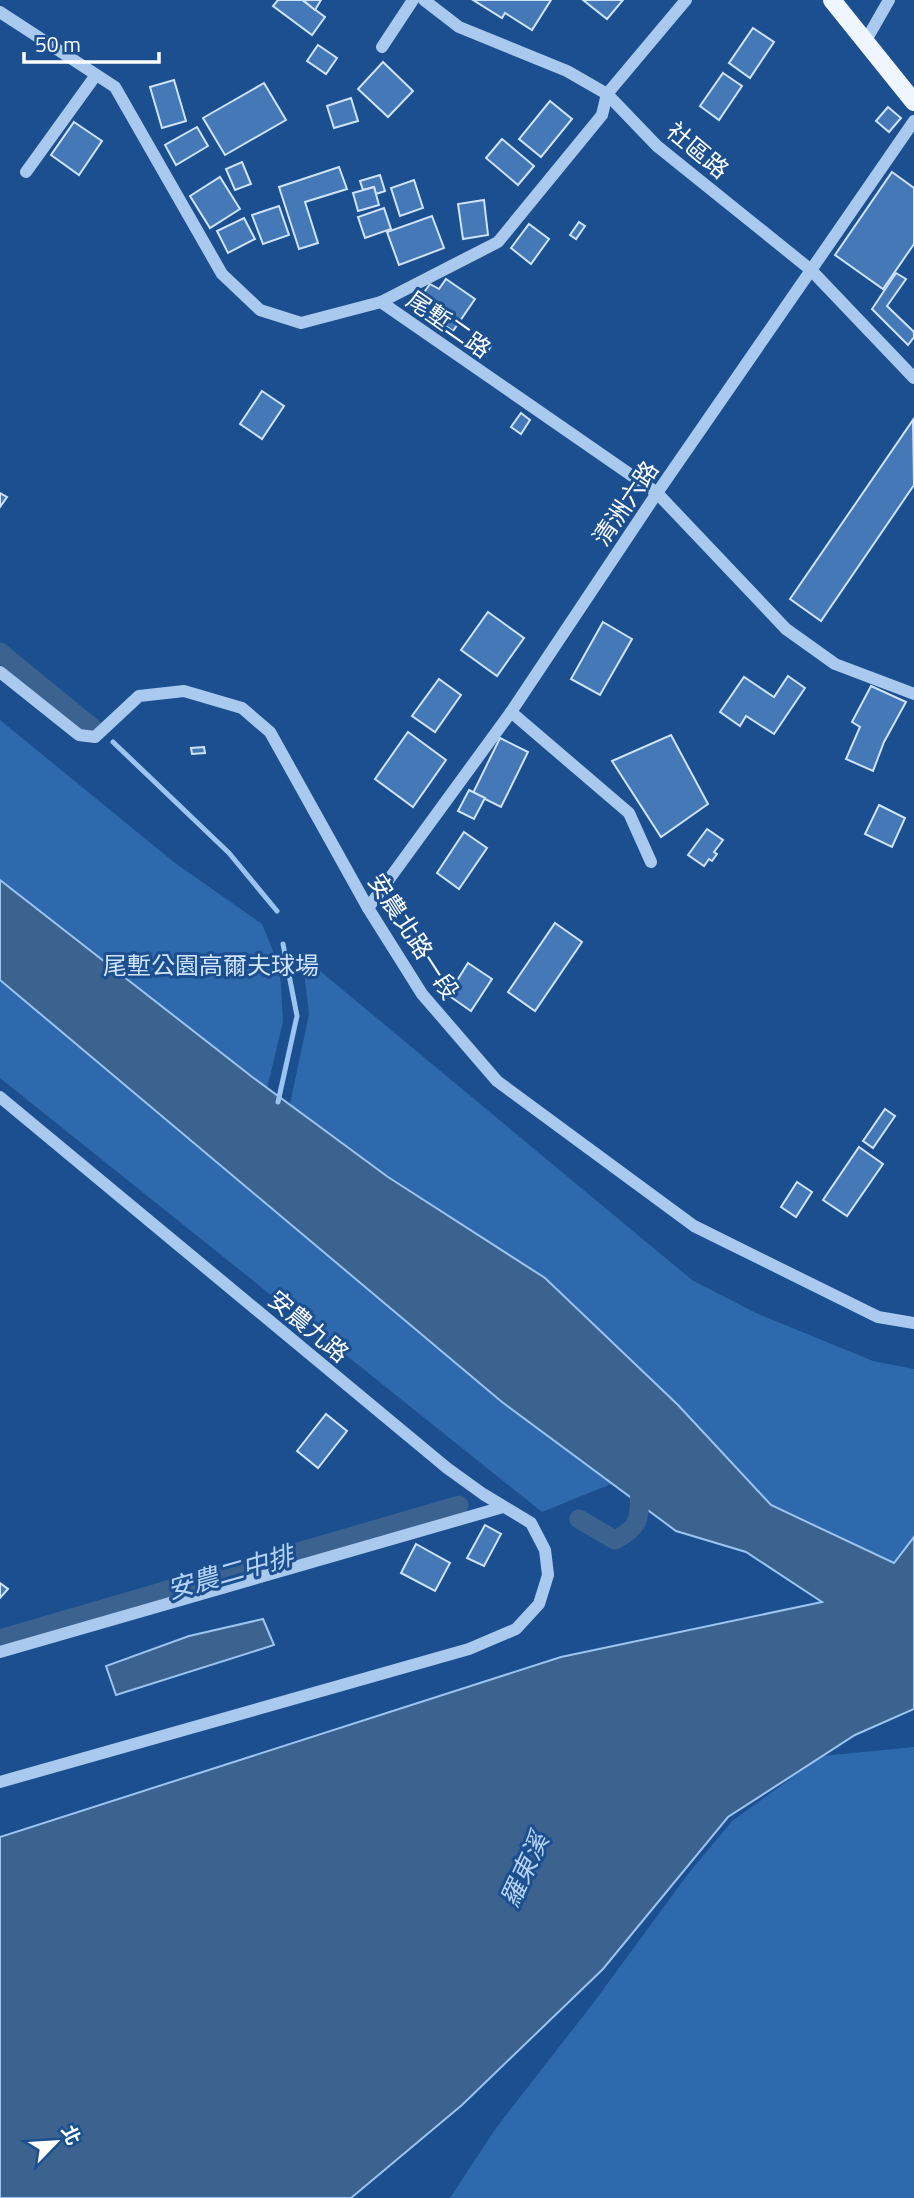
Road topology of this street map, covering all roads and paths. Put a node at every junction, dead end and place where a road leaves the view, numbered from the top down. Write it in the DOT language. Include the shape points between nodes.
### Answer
graph roads {
  1 [pos="413,0"];
  2 [pos="424,0"];
  3 [pos="686,0"];
  4 [pos="832,0"];
  5 [pos="889,0"];
  6 [pos="0,12"];
  7 [pos="865,42"];
  8 [pos="382,47"];
  9 [pos="96,75"];
  10 [pos="607,94"];
  11 [pos="914,102"];
  12 [pos="914,121"];
  13 [pos="26,172"];
  14 [pos="811,270"];
  15 [pos="381,302"];
  16 [pos="914,378"];
  17 [pos="657,493"];
  18 [pos="0,672"];
  19 [pos="914,694"];
  20 [pos="511,712"];
  21 [pos="651,862"];
  22 [pos="368,908"];
  23 [pos="0,1097"];
  24 [pos="914,1323"];
  25 [pos="503,1507"];
  26 [pos="0,1651"];
  27 [pos="0,1782"];
  1 -- 8 [label="street"];
  2 -- 10 [label="street, 社區路" via="460,27 567,71"];
  3 -- 10 [label="street"];
  4 -- 7 [label="main road"];
  5 -- 7 [label="street"];
  6 -- 9 [label="street, 尾塹二路"];
  7 -- 11 [label="main road"];
  9 -- 13 [label="street"];
  9 -- 15 [label="street, 尾塹二路" via="115,87 222,274 260,310 301,323"];
  10 -- 14 [label="street, 社區路" via="657,146"];
  10 -- 15 [label="street" via="602,115 498,242"];
  12 -- 14 [label="street, 清洲六路"];
  14 -- 16 [label="street, 社區路"];
  14 -- 17 [label="street, 清洲六路"];
  15 -- 17 [label="street, 尾塹二路"];
  17 -- 19 [label="street, 尾塹二路" via="786,629 835,664"];
  17 -- 20 [label="street, 清洲六路"];
  18 -- 22 [label="street, 安農北路一段" via="79,735 95,737 139,696 184,691 242,708 270,732"];
  20 -- 21 [label="street" via="629,813"];
  20 -- 22 [label="street, 清洲六路"];
  22 -- 24 [label="street, 安農北路一段" via="422,994 497,1082 694,1226 878,1317"];
  23 -- 25 [label="street, 安農九路" via="447,1468"];
  25 -- 26 [label="street"];
  25 -- 27 [label="street, 安農九路" via="531,1523 545,1550 548,1575 539,1604 516,1629 469,1649"];
}
